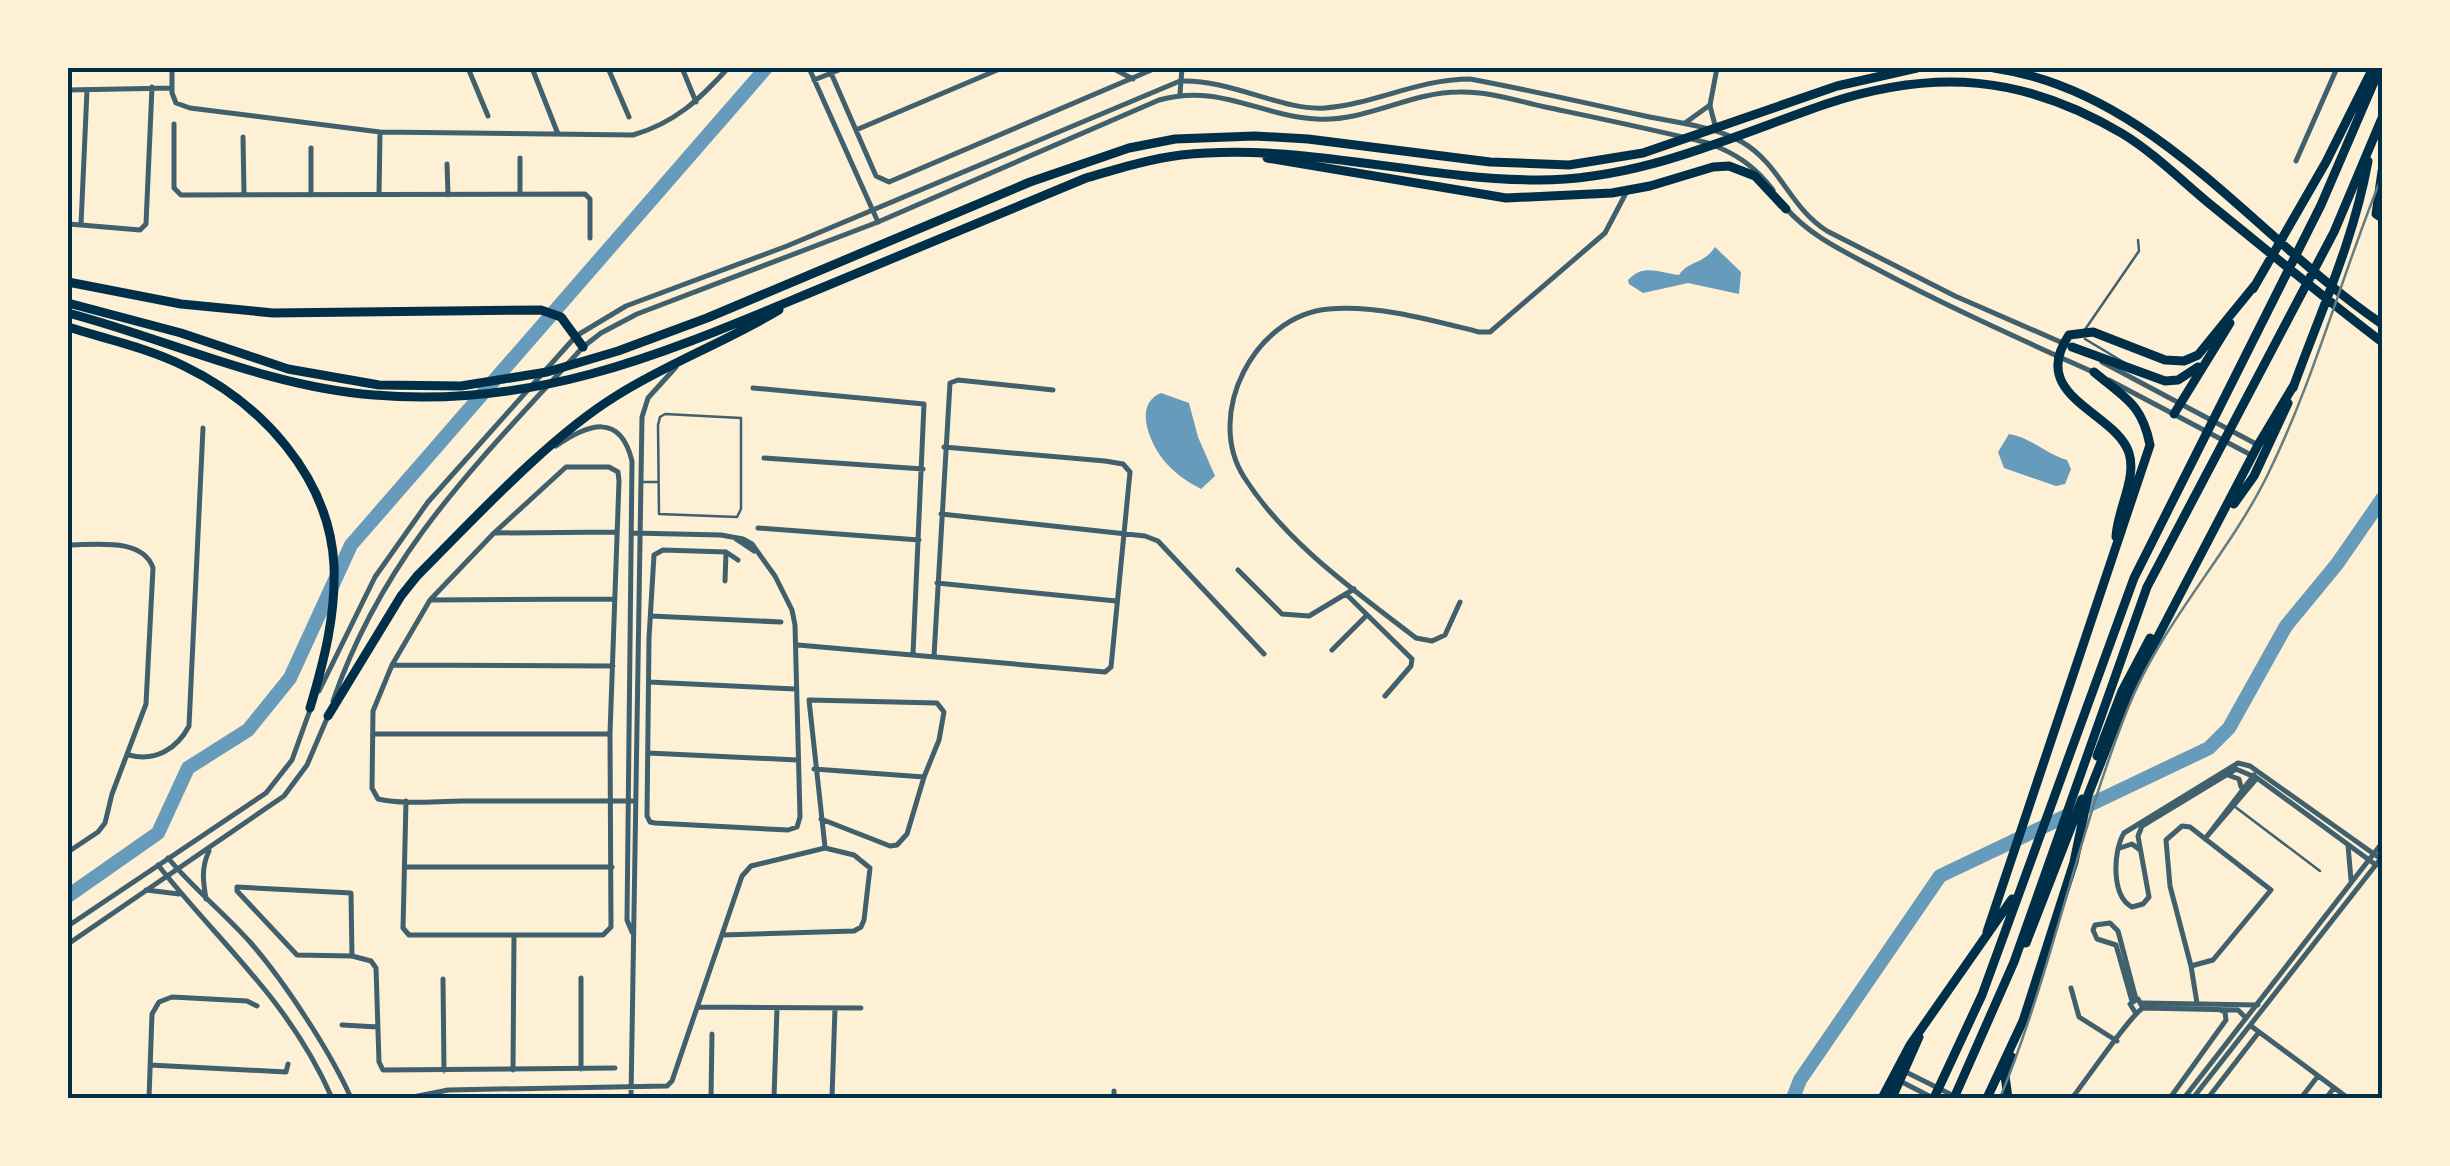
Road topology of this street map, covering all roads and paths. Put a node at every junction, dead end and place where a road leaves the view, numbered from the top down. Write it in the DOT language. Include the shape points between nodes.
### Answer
graph roads {
  1 [pos="172,68"];
  2 [pos="468,68"];
  3 [pos="532,68"];
  4 [pos="608,68"];
  5 [pos="682,68"];
  6 [pos="728,68"];
  7 [pos="809,68"];
  8 [pos="844,68"];
  9 [pos="1002,68"];
  10 [pos="1112,68"];
  11 [pos="1156,68"];
  12 [pos="1182,68"];
  13 [pos="1717,68"];
  14 [pos="1917,68"];
  15 [pos="1994,68"];
  16 [pos="2338,68"];
  17 [pos="2377,68"];
  18 [pos="831,73"];
  19 [pos="1132,79"];
  20 [pos="814,80"];
  21 [pos="1180,80"];
  22 [pos="152,88"];
  23 [pos="172,88"];
  24 [pos="68,90"];
  25 [pos="87,90"];
  26 [pos="1180,94"];
  27 [pos="696,102"];
  28 [pos="1710,105"];
  29 [pos="488,116"];
  30 [pos="630,117"];
  31 [pos="2382,118"];
  32 [pos="174,124"];
  33 [pos="1682,124"];
  34 [pos="856,130"];
  35 [pos="380,132"];
  36 [pos="1717,132"];
  37 [pos="558,134"];
  38 [pos="243,137"];
  39 [pos="2372,144"];
  40 [pos="311,148"];
  41 [pos="1226,152"];
  42 [pos="520,158"];
  43 [pos="2296,161"];
  44 [pos="447,164"];
  45 [pos="2382,170"];
  46 [pos="1627,190"];
  47 [pos="244,194"];
  48 [pos="520,194"];
  49 [pos="311,195"];
  50 [pos="379,195"];
  51 [pos="448,195"];
  52 [pos="872,208"];
  53 [pos="1786,209"];
  54 [pos="2382,218"];
  55 [pos="878,222"];
  56 [pos="68,224"];
  57 [pos="81,226"];
  58 [pos="590,238"];
  59 [pos="2138,240"];
  60 [pos="68,282"];
  61 [pos="2255,285"];
  62 [pos="803,296"];
  63 [pos="68,303"];
  64 [pos="68,312"];
  65 [pos="2382,324"];
  66 [pos="68,327"];
  67 [pos="576,336"];
  68 [pos="2382,342"];
  69 [pos="584,346"];
  70 [pos="2072,347"];
  71 [pos="2207,358"];
  72 [pos="678,365"];
  73 [pos="2133,368"];
  74 [pos="2094,372"];
  75 [pos="2294,385"];
  76 [pos="753,388"];
  77 [pos="1053,390"];
  78 [pos="2185,404"];
  79 [pos="2179,416"];
  80 [pos="203,428"];
  81 [pos="2258,445"];
  82 [pos="944,447"];
  83 [pos="543,454"];
  84 [pos="2253,456"];
  85 [pos="764,458"];
  86 [pos="922,470"];
  87 [pos="641,482"];
  88 [pos="658,482"];
  89 [pos="941,514"];
  90 [pos="2220,524"];
  91 [pos="758,528"];
  92 [pos="615,532"];
  93 [pos="1124,532"];
  94 [pos="494,533"];
  95 [pos="632,533"];
  96 [pos="641,533"];
  97 [pos="919,540"];
  98 [pos="68,545"];
  99 [pos="2116,546"];
  100 [pos="726,552"];
  101 [pos="738,560"];
  102 [pos="1238,570"];
  103 [pos="725,581"];
  104 [pos="937,584"];
  105 [pos="1354,590"];
  106 [pos="1346,594"];
  107 [pos="615,599"];
  108 [pos="430,600"];
  109 [pos="1116,601"];
  110 [pos="1460,602"];
  111 [pos="652,616"];
  112 [pos="1366,616"];
  113 [pos="781,622"];
  114 [pos="797,645"];
  115 [pos="1332,650"];
  116 [pos="913,654"];
  117 [pos="1264,654"];
  118 [pos="934,656"];
  119 [pos="392,665"];
  120 [pos="613,666"];
  121 [pos="648,682"];
  122 [pos="796,688"];
  123 [pos="1385,696"];
  124 [pos="310,708"];
  125 [pos="328,716"];
  126 [pos="373,734"];
  127 [pos="610,734"];
  128 [pos="648,753"];
  129 [pos="128,755"];
  130 [pos="797,760"];
  131 [pos="814,769"];
  132 [pos="2225,774"];
  133 [pos="2257,776"];
  134 [pos="924,777"];
  135 [pos="2087,790"];
  136 [pos="2241,790"];
  137 [pos="406,801"];
  138 [pos="627,801"];
  139 [pos="635,801"];
  140 [pos="610,802"];
  141 [pos="2234,806"];
  142 [pos="821,819"];
  143 [pos="2207,837"];
  144 [pos="2382,843"];
  145 [pos="2348,844"];
  146 [pos="210,848"];
  147 [pos="826,848"];
  148 [pos="2118,850"];
  149 [pos="2140,850"];
  150 [pos="68,852"];
  151 [pos="2371,857"];
  152 [pos="168,858"];
  153 [pos="2382,858"];
  154 [pos="158,865"];
  155 [pos="2376,865"];
  156 [pos="405,867"];
  157 [pos="612,867"];
  158 [pos="178,869"];
  159 [pos="2320,872"];
  160 [pos="167,876"];
  161 [pos="2351,884"];
  162 [pos="2020,888"];
  163 [pos="145,890"];
  164 [pos="182,895"];
  165 [pos="206,900"];
  166 [pos="68,926"];
  167 [pos="1987,932"];
  168 [pos="514,935"];
  169 [pos="634,935"];
  170 [pos="722,935"];
  171 [pos="68,944"];
  172 [pos="352,956"];
  173 [pos="2014,962"];
  174 [pos="2191,966"];
  175 [pos="581,978"];
  176 [pos="442,980"];
  177 [pos="2071,988"];
  178 [pos="2138,1003"];
  179 [pos="2198,1004"];
  180 [pos="2258,1004"];
  181 [pos="256,1006"];
  182 [pos="699,1007"];
  183 [pos="777,1008"];
  184 [pos="835,1008"];
  185 [pos="862,1008"];
  186 [pos="2217,1009"];
  187 [pos="2135,1012"];
  188 [pos="2023,1020"];
  189 [pos="2248,1024"];
  190 [pos="342,1025"];
  191 [pos="378,1027"];
  192 [pos="1920,1032"];
  193 [pos="2259,1032"];
  194 [pos="712,1034"];
  195 [pos="2117,1040"];
  196 [pos="288,1064"];
  197 [pos="150,1065"];
  198 [pos="615,1068"];
  199 [pos="582,1069"];
  200 [pos="513,1070"];
  201 [pos="444,1071"];
  202 [pos="1901,1076"];
  203 [pos="2318,1076"];
  204 [pos="632,1087"];
  205 [pos="514,1088"];
  206 [pos="2334,1088"];
  207 [pos="149,1098"];
  208 [pos="332,1098"];
  209 [pos="350,1098"];
  210 [pos="408,1098"];
  211 [pos="632,1098"];
  212 [pos="711,1098"];
  213 [pos="774,1098"];
  214 [pos="832,1098"];
  215 [pos="1882,1098"];
  216 [pos="1892,1098"];
  217 [pos="1933,1098"];
  218 [pos="1956,1098"];
  219 [pos="1987,1098"];
  220 [pos="2008,1098"];
  221 [pos="2072,1098"];
  222 [pos="2170,1098"];
  223 [pos="2184,1098"];
  224 [pos="2193,1098"];
  225 [pos="2208,1098"];
  226 [pos="2301,1098"];
  227 [pos="2326,1098"];
  228 [pos="2348,1098"];
  1 -- 23 [label="street"];
  2 -- 29 [label="street"];
  3 -- 37 [label="street"];
  4 -- 30 [label="street"];
  5 -- 27 [label="street"];
  6 -- 27 [label="street"];
  7 -- 20 [label="street"];
  8 -- 18 [label="street"];
  9 -- 34 [label="street"];
  10 -- 19 [label="street"];
  11 -- 19 [label="street"];
  12 -- 21 [label="street"];
  13 -- 28 [label="street"];
  14 -- 63 [label="highway" via="1837,86 1643,153 1588,163 1537,166 1295,138 1216,136 1152,144 1030,182 587,361 462,386 379,385 288,369"];
  15 -- 65 [label="highway" via="2046,79 2118,112"];
  16 -- 43 [label="street"];
  17 -- 61 [label="highway"];
  17 -- 162 [label="highway" via="2321,205 2134,578"];
  18 -- 20 [label="street"];
  18 -- 34 [label="street"];
  19 -- 34 [label="street" via="890,182 876,176"];
  20 -- 52 [label="street"];
  21 -- 26 [label="street"];
  21 -- 33 [label="street" via="1324,108 1428,81 1470,79"];
  21 -- 52 [label="street"];
  22 -- 23 [label="street"];
  22 -- 25 [label="street"];
  22 -- 57 [label="street" via="144,228"];
  23 -- 35 [label="street" via="176,103 190,108"];
  24 -- 25 [label="street"];
  25 -- 57 [label="street"];
  26 -- 53 [label="street" via="1228,97 1322,120 1432,94 1477,92 1734,152"];
  26 -- 55 [label="street"];
  27 -- 37 [label="street" via="633,135"];
  28 -- 33 [label="street"];
  28 -- 36 [label="street"];
  31 -- 39 [label="highway"];
  32 -- 47 [label="street" via="176,193"];
  33 -- 36 [label="street"];
  35 -- 37 [label="street"];
  35 -- 50 [label="street"];
  36 -- 70 [label="street" via="1756,151 1795,203 1827,231"];
  38 -- 47 [label="street"];
  39 -- 75 [label="highway" via="2355,219"];
  39 -- 173 [label="highway" via="2334,232 2148,587"];
  40 -- 49 [label="street"];
  41 -- 46 [label="highway" via="1506,198"];
  41 -- 62 [label="highway" via="1086,178"];
  41 -- 68 [label="highway" via="1534,180 1582,178 1648,167 1830,103 1906,84 1991,82 2071,107 2126,136"];
  42 -- 48 [label="street"];
  44 -- 51 [label="street"];
  45 -- 54 [label="highway" via="2375,206"];
  46 -- 53 [label="highway" via="1730,166 1756,176"];
  46 -- 105 [label="street" via="1605,233 1490,332 1410,315 1323,310 1289,323 1243,372 1229,410 1229,435 1244,476 1294,536"];
  47 -- 49 [label="street"];
  48 -- 51 [label="street"];
  48 -- 58 [label="street" via="589,195"];
  49 -- 50 [label="street"];
  50 -- 51 [label="street"];
  52 -- 55 [label="street"];
  52 -- 67 [label="street" via="626,306"];
  53 -- 74 [label="street" via="1821,239 1938,301"];
  55 -- 69 [label="street" via="637,314"];
  56 -- 57 [label="street"];
  59 -- 73 [label="lane" via="2139,251 2084,334"];
  60 -- 67 [label="highway" via="272,313 541,310 561,318"];
  61 -- 71 [label="highway"];
  61 -- 99 [label="highway" via="2198,355 2184,361 2164,360 2093,332 2069,336 2058,358 2059,378 2128,447 2132,468"];
  62 -- 64 [label="highway" via="674,349 549,386 457,397 374,395 294,383"];
  62 -- 72 [label="highway"];
  66 -- 124 [label="highway" via="182,365 251,409 300,464 331,546 334,589"];
  67 -- 69 [label="highway"];
  67 -- 124 [label="street" via="428,502 375,577"];
  69 -- 125 [label="street" via="434,514 398,564 349,655"];
  70 -- 73 [label="highway"];
  70 -- 78 [label="street"];
  71 -- 73 [label="highway" via="2178,380 2154,379"];
  71 -- 78 [label="highway"];
  72 -- 83 [label="highway" via="616,395"];
  72 -- 87 [label="street" via="644,407"];
  74 -- 79 [label="street"];
  74 -- 99 [label="highway" via="2134,404 2150,445"];
  75 -- 81 [label="highway"];
  75 -- 90 [label="highway" via="2254,476"];
  76 -- 86 [label="street" via="924,404"];
  77 -- 82 [label="street" via="950,383"];
  78 -- 79 [label="highway"];
  78 -- 81 [label="street"];
  79 -- 84 [label="street"];
  80 -- 129 [label="street" via="189,726 156,756"];
  81 -- 84 [label="highway"];
  82 -- 89 [label="street"];
  82 -- 93 [label="street" via="1123,464 1130,472"];
  83 -- 95 [label="street" via="593,426 619,433 632,462"];
  83 -- 125 [label="highway" via="418,576"];
  84 -- 90 [label="highway"];
  85 -- 86 [label="street"];
  86 -- 97 [label="street"];
  87 -- 88 [label="lane"];
  87 -- 96 [label="street"];
  88 -- 88 [label="lane" via="660,417 741,418 737,517 659,514"];
  89 -- 93 [label="street"];
  89 -- 104 [label="street"];
  90 -- 135 [label="highway" via="2122,691"];
  91 -- 97 [label="street"];
  92 -- 94 [label="street"];
  92 -- 94 [label="street" via="618,472 566,468"];
  92 -- 107 [label="street"];
  93 -- 109 [label="street"];
  93 -- 117 [label="street" via="1158,542"];
  94 -- 108 [label="street"];
  95 -- 96 [label="street"];
  95 -- 138 [label="street"];
  96 -- 114 [label="street" via="722,535 754,550 787,599"];
  96 -- 139 [label="street"];
  97 -- 116 [label="street"];
  98 -- 129 [label="street" via="136,548 152,562 146,704"];
  99 -- 167 [label="highway"];
  100 -- 101 [label="street"];
  100 -- 103 [label="street"];
  100 -- 111 [label="street" via="654,555"];
  102 -- 106 [label="street" via="1282,614 1308,616"];
  104 -- 109 [label="street"];
  104 -- 118 [label="street"];
  105 -- 106 [label="street"];
  105 -- 110 [label="street" via="1416,638 1432,641 1445,635"];
  106 -- 112 [label="street"];
  107 -- 108 [label="street"];
  107 -- 120 [label="street"];
  108 -- 119 [label="street"];
  109 -- 118 [label="street" via="1105,672"];
  111 -- 113 [label="street"];
  111 -- 121 [label="street"];
  112 -- 115 [label="street"];
  112 -- 123 [label="street" via="1412,659"];
  114 -- 116 [label="street"];
  114 -- 122 [label="street"];
  116 -- 118 [label="street"];
  119 -- 120 [label="street"];
  119 -- 126 [label="street" via="373,711"];
  120 -- 127 [label="street"];
  121 -- 122 [label="street"];
  121 -- 128 [label="street"];
  122 -- 130 [label="street"];
  124 -- 152 [label="street" via="280,779"];
  125 -- 146 [label="street" via="298,781"];
  126 -- 127 [label="street"];
  126 -- 137 [label="street" via="374,796"];
  127 -- 140 [label="street"];
  128 -- 130 [label="street"];
  128 -- 130 [label="street" via="650,822 788,830 800,817"];
  129 -- 150 [label="street" via="105,823"];
  131 -- 134 [label="street"];
  131 -- 134 [label="street" via="812,698 937,703 944,724"];
  131 -- 142 [label="street"];
  132 -- 133 [label="street" via="2236,769"];
  132 -- 136 [label="street" via="2239,778"];
  132 -- 149 [label="street" via="2142,826"];
  133 -- 136 [label="street"];
  133 -- 141 [label="street"];
  133 -- 145 [label="street"];
  133 -- 148 [label="street" via="2246,763 2230,766 2124,833"];
  133 -- 151 [label="street"];
  134 -- 142 [label="street" via="897,845"];
  135 -- 173 [label="highway"];
  135 -- 188 [label="highway" via="2074,862"];
  136 -- 143 [label="street"];
  137 -- 140 [label="street"];
  137 -- 156 [label="street"];
  138 -- 139 [label="street"];
  138 -- 140 [label="street"];
  138 -- 169 [label="street" via="627,920"];
  139 -- 169 [label="street"];
  140 -- 157 [label="street"];
  141 -- 143 [label="street"];
  141 -- 159 [label="lane"];
  142 -- 147 [label="street"];
  143 -- 174 [label="street" via="2182,826 2166,840 2170,886"];
  143 -- 174 [label="street" via="2271,890 2213,960"];
  144 -- 151 [label="street"];
  145 -- 151 [label="street"];
  145 -- 161 [label="street"];
  146 -- 158 [label="street"];
  146 -- 165 [label="street"];
  147 -- 170 [label="street" via="751,866"];
  147 -- 170 [label="street" via="854,855 870,868 861,927"];
  148 -- 149 [label="street" via="2130,844"];
  148 -- 149 [label="street" via="2120,897 2132,907 2149,897"];
  151 -- 153 [label="street"];
  151 -- 155 [label="street"];
  151 -- 161 [label="street"];
  152 -- 154 [label="street"];
  152 -- 158 [label="street"];
  153 -- 155 [label="street"];
  154 -- 160 [label="street"];
  154 -- 166 [label="street"];
  155 -- 189 [label="street"];
  156 -- 157 [label="street"];
  156 -- 168 [label="street" via="403,928 409,936"];
  157 -- 168 [label="street" via="608,932"];
  158 -- 160 [label="street"];
  158 -- 165 [label="street"];
  160 -- 163 [label="street"];
  160 -- 164 [label="street"];
  161 -- 180 [label="street"];
  162 -- 167 [label="highway"];
  162 -- 217 [label="highway" via="1982,995"];
  163 -- 164 [label="street"];
  163 -- 171 [label="street"];
  164 -- 208 [label="street" via="267,990"];
  165 -- 209 [label="street" via="250,943 327,1053"];
  167 -- 192 [label="highway"];
  168 -- 200 [label="street"];
  169 -- 204 [label="street"];
  170 -- 182 [label="street"];
  172 -- 172 [label="street" via="351,893 240,886 237,892 297,955"];
  172 -- 191 [label="street" via="376,968"];
  173 -- 218 [label="highway"];
  174 -- 179 [label="street"];
  175 -- 199 [label="street"];
  176 -- 201 [label="street"];
  177 -- 195 [label="street" via="2079,1017"];
  178 -- 178 [label="street" via="2116,945 2097,939 2095,925 2118,931"];
  178 -- 179 [label="street"];
  178 -- 186 [label="street"];
  178 -- 187 [label="street"];
  178 -- 187 [label="street" via="2130,1007"];
  179 -- 180 [label="street"];
  180 -- 189 [label="street"];
  181 -- 197 [label="street" via="248,1000 159,1002 152,1014"];
  182 -- 183 [label="street"];
  182 -- 204 [label="street" via="672,1081 661,1088"];
  183 -- 184 [label="street"];
  183 -- 213 [label="street"];
  184 -- 185 [label="street"];
  184 -- 214 [label="street"];
  186 -- 189 [label="street" via="2242,1011"];
  186 -- 222 [label="street" via="2226,1020"];
  187 -- 195 [label="street"];
  188 -- 219 [label="highway"];
  188 -- 220 [label="highway" via="2005,1076"];
  189 -- 193 [label="street"];
  189 -- 223 [label="street"];
  189 -- 224 [label="street"];
  190 -- 191 [label="street"];
  191 -- 201 [label="street" via="384,1070"];
  192 -- 202 [label="highway"];
  192 -- 215 [label="highway"];
  193 -- 203 [label="street"];
  193 -- 225 [label="street"];
  194 -- 212 [label="street"];
  195 -- 221 [label="street"];
  196 -- 197 [label="street" via="286,1072"];
  197 -- 207 [label="street"];
  198 -- 199 [label="street"];
  199 -- 200 [label="street"];
  200 -- 201 [label="street"];
  200 -- 205 [label="street"];
  202 -- 216 [label="highway"];
  202 -- 217 [label="street"];
  202 -- 218 [label="street"];
  203 -- 206 [label="street"];
  203 -- 226 [label="street"];
  204 -- 205 [label="street"];
  204 -- 211 [label="street"];
  205 -- 210 [label="street"];
  206 -- 227 [label="street"];
  206 -- 228 [label="street"];
}
